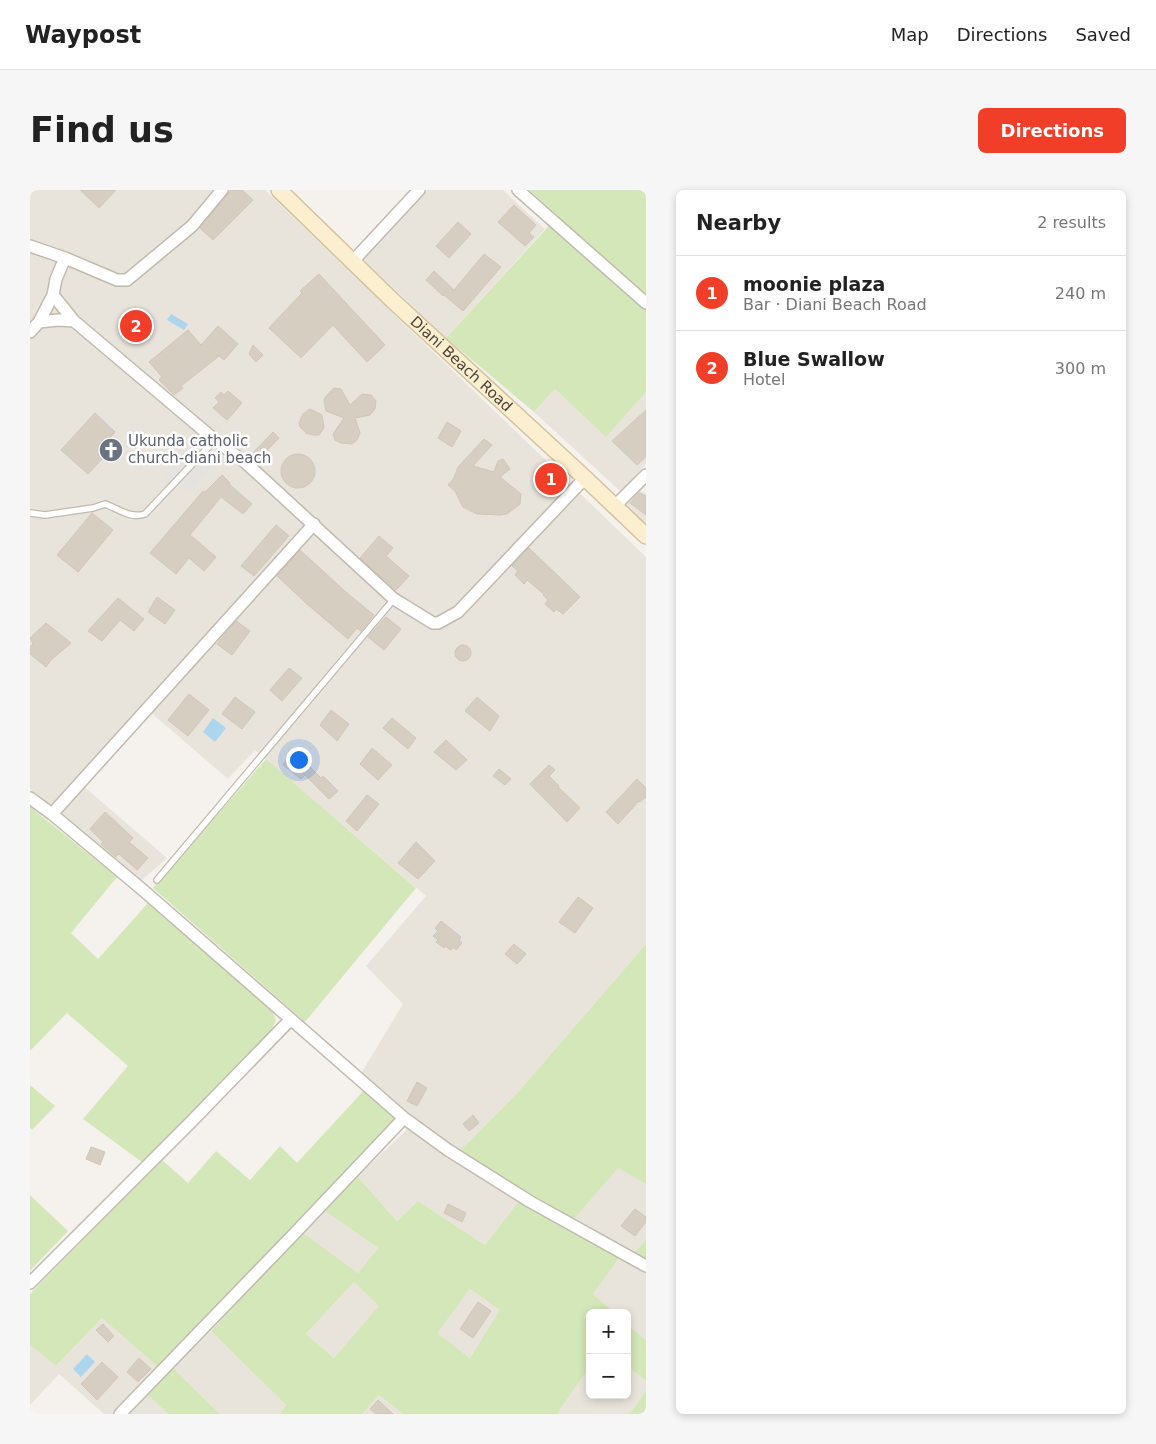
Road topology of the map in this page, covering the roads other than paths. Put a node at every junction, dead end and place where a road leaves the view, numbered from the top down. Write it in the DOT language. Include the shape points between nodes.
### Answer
graph roads {
  1 [pos="222,190"];
  2 [pos="279,190"];
  3 [pos="419,190"];
  4 [pos="518,190"];
  5 [pos="30,246"];
  6 [pos="65,258"];
  7 [pos="353,261"];
  8 [pos="53,295"];
  9 [pos="646,303"];
  10 [pos="74,321"];
  11 [pos="39,322"];
  12 [pos="30,332"];
  13 [pos="215,440"];
  14 [pos="646,475"];
  15 [pos="585,478"];
  16 [pos="615,506"];
  17 [pos="30,513"];
  18 [pos="314,524"];
  19 [pos="646,536"];
  20 [pos="394,599"];
  21 [pos="30,798"];
  22 [pos="52,814"];
  23 [pos="157,880"];
  24 [pos="290,1020"];
  25 [pos="404,1118"];
  26 [pos="646,1266"];
  27 [pos="30,1283"];
  28 [pos="120,1414"];
  1 -- 6 [label="street" via="192,226 127,280 117,280"];
  2 -- 7 [label="main road, Diani Beach Road"];
  3 -- 7 [label="street"];
  4 -- 9 [label="street"];
  5 -- 6 [label="street"];
  6 -- 8 [label="street"];
  7 -- 15 [label="main road, Diani Beach Road"];
  8 -- 10 [label="street"];
  8 -- 11 [label="street"];
  10 -- 11 [label="street"];
  10 -- 13 [label="street"];
  11 -- 12 [label="street"];
  13 -- 17 [label="lane" via="145,514 133,515 106,504 45,515"];
  13 -- 18 [label="street" via="246,463"];
  14 -- 16 [label="street"];
  15 -- 16 [label="main road, Diani Beach Road"];
  15 -- 20 [label="street" via="458,612 433,623"];
  16 -- 19 [label="main road, Diani Beach Road"];
  18 -- 20 [label="street"];
  18 -- 22 [label="street"];
  20 -- 23 [label="lane"];
  21 -- 22 [label="street"];
  22 -- 24 [label="street"];
  24 -- 25 [label="street"];
  24 -- 27 [label="street"];
  25 -- 26 [label="street" via="529,1201"];
  25 -- 28 [label="street"];
}
